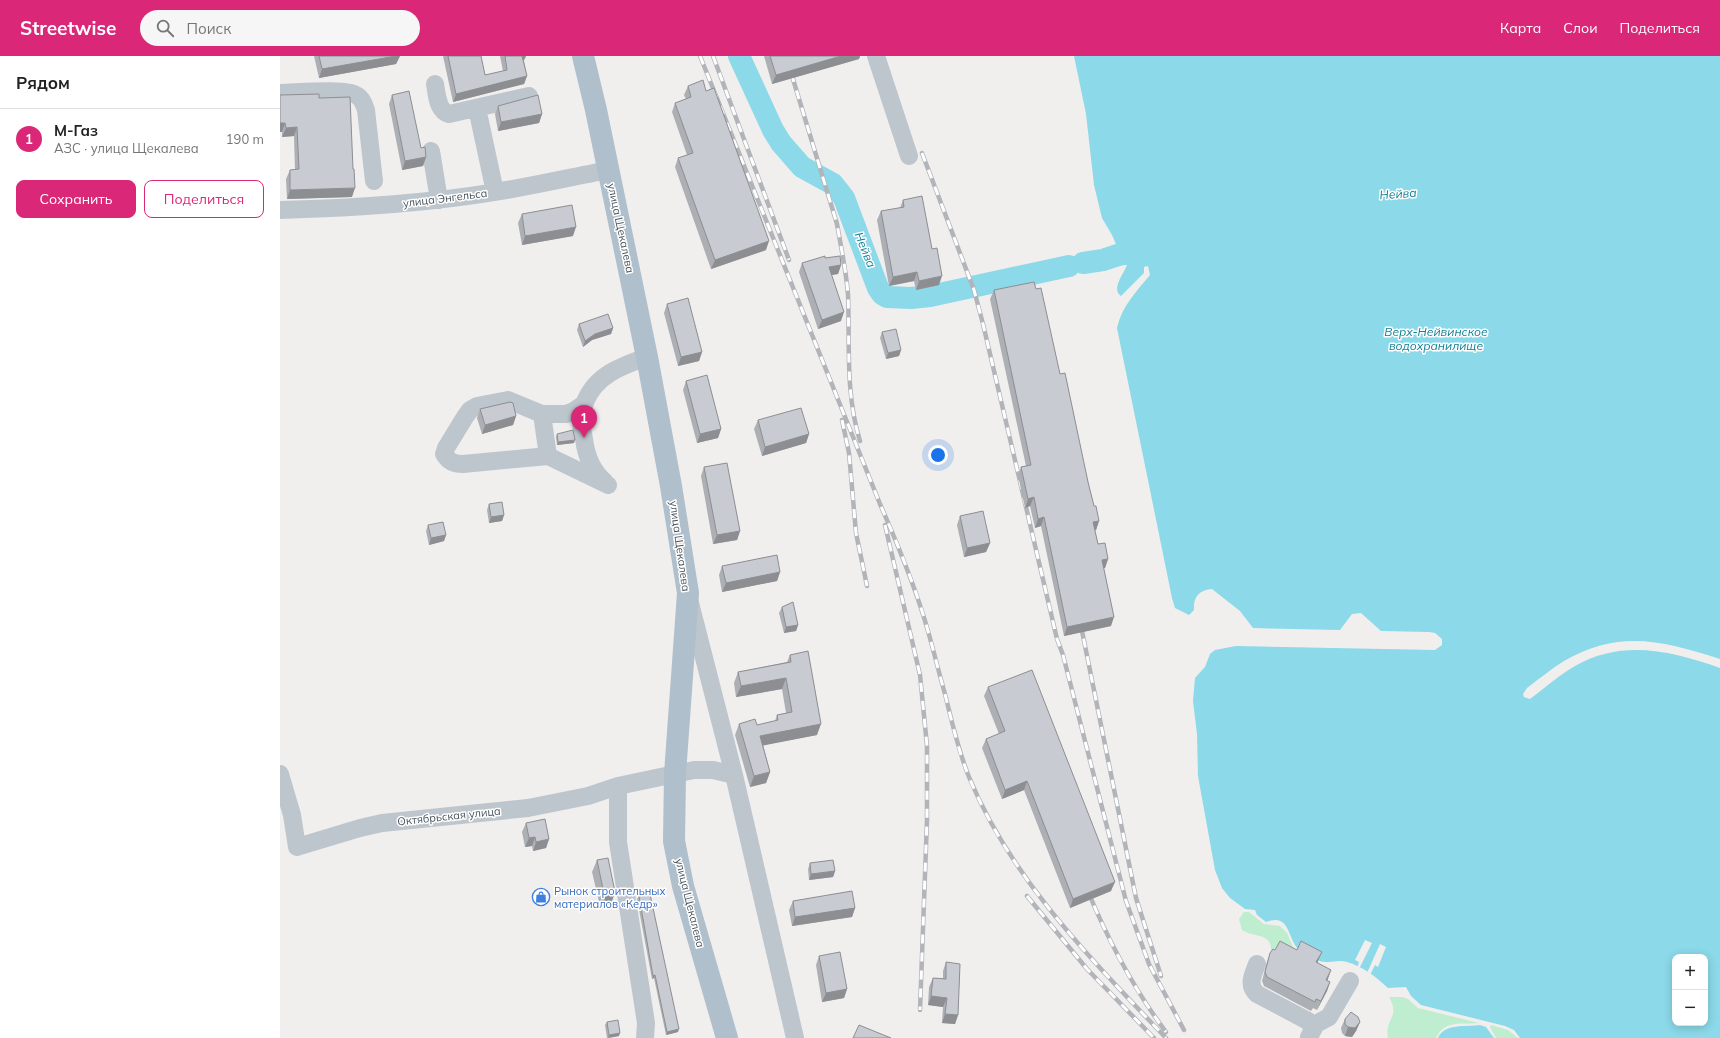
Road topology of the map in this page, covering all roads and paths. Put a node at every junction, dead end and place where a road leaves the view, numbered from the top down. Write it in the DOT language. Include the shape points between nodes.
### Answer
graph roads {
  1 [pos="582,56"];
  2 [pos="876,56"];
  3 [pos="435,84"];
  4 [pos="280,93"];
  5 [pos="528,96"];
  6 [pos="477,108"];
  7 [pos="431,151"];
  8 [pos="909,156"];
  9 [pos="609,170"];
  10 [pos="374,181"];
  11 [pos="495,192"];
  12 [pos="439,200"];
  13 [pos="280,210"];
  14 [pos="647,357"];
  15 [pos="585,403"];
  16 [pos="542,414"];
  17 [pos="548,456"];
  18 [pos="688,593"];
  19 [pos="280,774"];
  20 [pos="675,774"];
  21 [pos="734,775"];
  22 [pos="618,786"];
  23 [pos="1257,964"];
  24 [pos="1350,981"];
  25 [pos="1311,1033"];
  26 [pos="650,1037"];
  27 [pos="727,1038"];
  28 [pos="795,1038"];
  1 -- 9 [label="main road, улица Щекалева"];
  2 -- 8 [label="street"];
  3 -- 6 [label="street" via="440,107 445,113"];
  4 -- 10 [label="street" via="346,91 357,95 366,110"];
  5 -- 6 [label="street"];
  6 -- 11 [label="street"];
  7 -- 12 [label="street"];
  9 -- 11 [label="street, улица Энгельса"];
  9 -- 14 [label="main road, улица Щекалева"];
  11 -- 12 [label="street, улица Энгельса"];
  12 -- 13 [label="street, улица Энгельса" via="346,208"];
  14 -- 15 [label="street" via="627,364 602,378"];
  14 -- 18 [label="main road, улица Щекалева"];
  15 -- 16 [label="street" via="566,414"];
  15 -- 17 [label="street" via="581,421 585,448 600,478 612,488"];
  16 -- 17 [label="street"];
  16 -- 17 [label="street" via="508,400 477,406 464,417 444,454 455,464"];
  18 -- 20 [label="main road, улица Щекалева"];
  18 -- 21 [label="street"];
  19 -- 22 [label="street, Октябрьская улица" via="292,815 296,847 360,828 528,808 588,796"];
  20 -- 21 [label="street, Октябрьская улица" via="713,770"];
  20 -- 22 [label="street, Октябрьская улица"];
  20 -- 27 [label="main road, улица Щекалева" via="674,841 683,886"];
  21 -- 28 [label="street"];
  22 -- 26 [label="street" via="618,842"];
  23 -- 25 [label="street" via="1252,980 1253,990 1308,1021"];
  24 -- 25 [label="street" via="1329,1017 1316,1024"];
}
